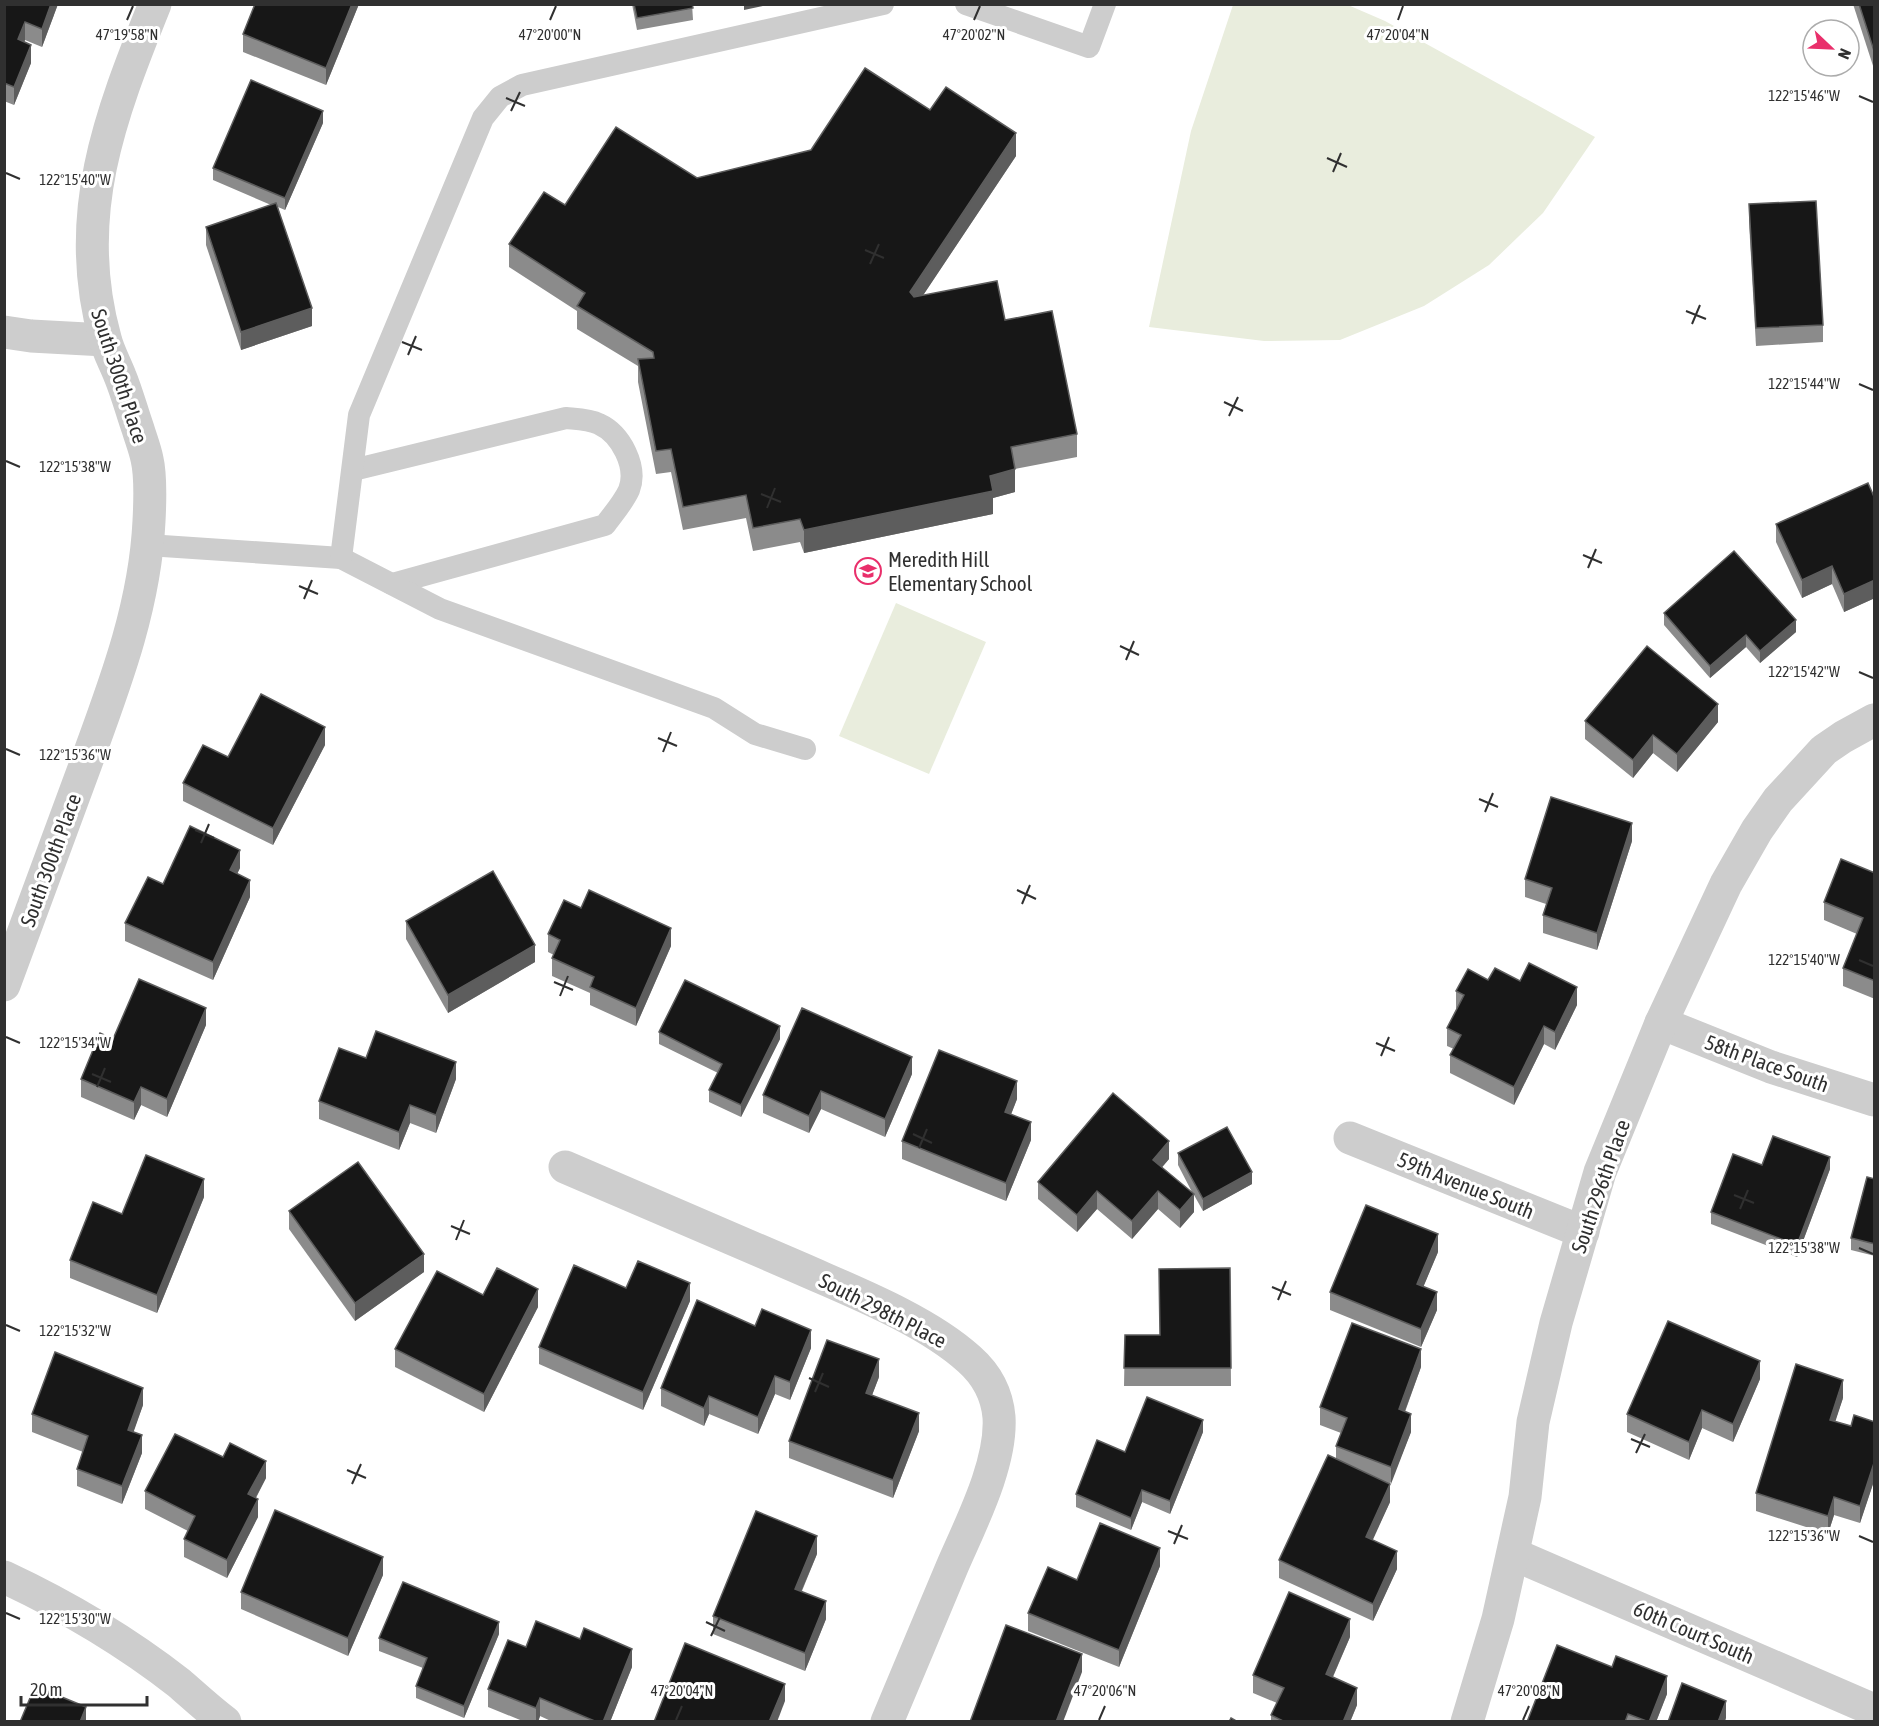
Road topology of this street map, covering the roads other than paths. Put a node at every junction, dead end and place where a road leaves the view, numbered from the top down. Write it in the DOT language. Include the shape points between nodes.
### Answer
graph roads {
  1 [pos="155,4"];
  2 [pos="883,4"];
  3 [pos="966,4"];
  4 [pos="1105,4"];
  5 [pos="4,332"];
  6 [pos="105,340"];
  7 [pos="353,470"];
  8 [pos="148,545"];
  9 [pos="341,558"];
  10 [pos="392,584"];
  11 [pos="1875,720"];
  12 [pos="806,749"];
  13 [pos="4,985"];
  14 [pos="1661,1023"];
  15 [pos="1875,1100"];
  16 [pos="1350,1138"];
  17 [pos="565,1167"];
  18 [pos="1583,1232"];
  19 [pos="1513,1554"];
  20 [pos="4,1577"];
  21 [pos="1875,1710"];
  22 [pos="225,1722"];
  23 [pos="887,1722"];
  24 [pos="1467,1722"];
  1 -- 6 [label="street, South 300th Place" via="125,78 100,166 92,257 95,297"];
  2 -- 7 [label="lane" via="522,85 500,97 483,118 359,415"];
  3 -- 4 [label="lane" via="1089,47"];
  5 -- 6 [label="street"];
  6 -- 8 [label="street, South 300th Place" via="148,460"];
  7 -- 9 [label="lane"];
  7 -- 10 [label="lane" via="567,418 599,424 625,449 632,474 629,490 605,525"];
  8 -- 9 [label="lane"];
  8 -- 13 [label="street, South 300th Place" via="141,591 121,664"];
  9 -- 10 [label="lane"];
  10 -- 12 [label="lane" via="440,609 714,708 755,734"];
  11 -- 14 [label="street, South 296th Place" via="1824,750 1778,800 1726,884"];
  14 -- 15 [label="street, 58th Place South" via="1771,1067"];
  14 -- 18 [label="street, South 296th Place" via="1600,1172"];
  16 -- 18 [label="street, 59th Avenue South"];
  17 -- 23 [label="street, South 298th Place" via="881,1305 954,1347 989,1383 999,1418 995,1454 982,1498"];
  18 -- 19 [label="street, South 296th Place" via="1533,1422 1525,1497"];
  19 -- 21 [label="street, 60th Court South"];
  19 -- 24 [label="street, South 296th Place"];
  20 -- 22 [label="street" via="62,1605 124,1643"];
}
